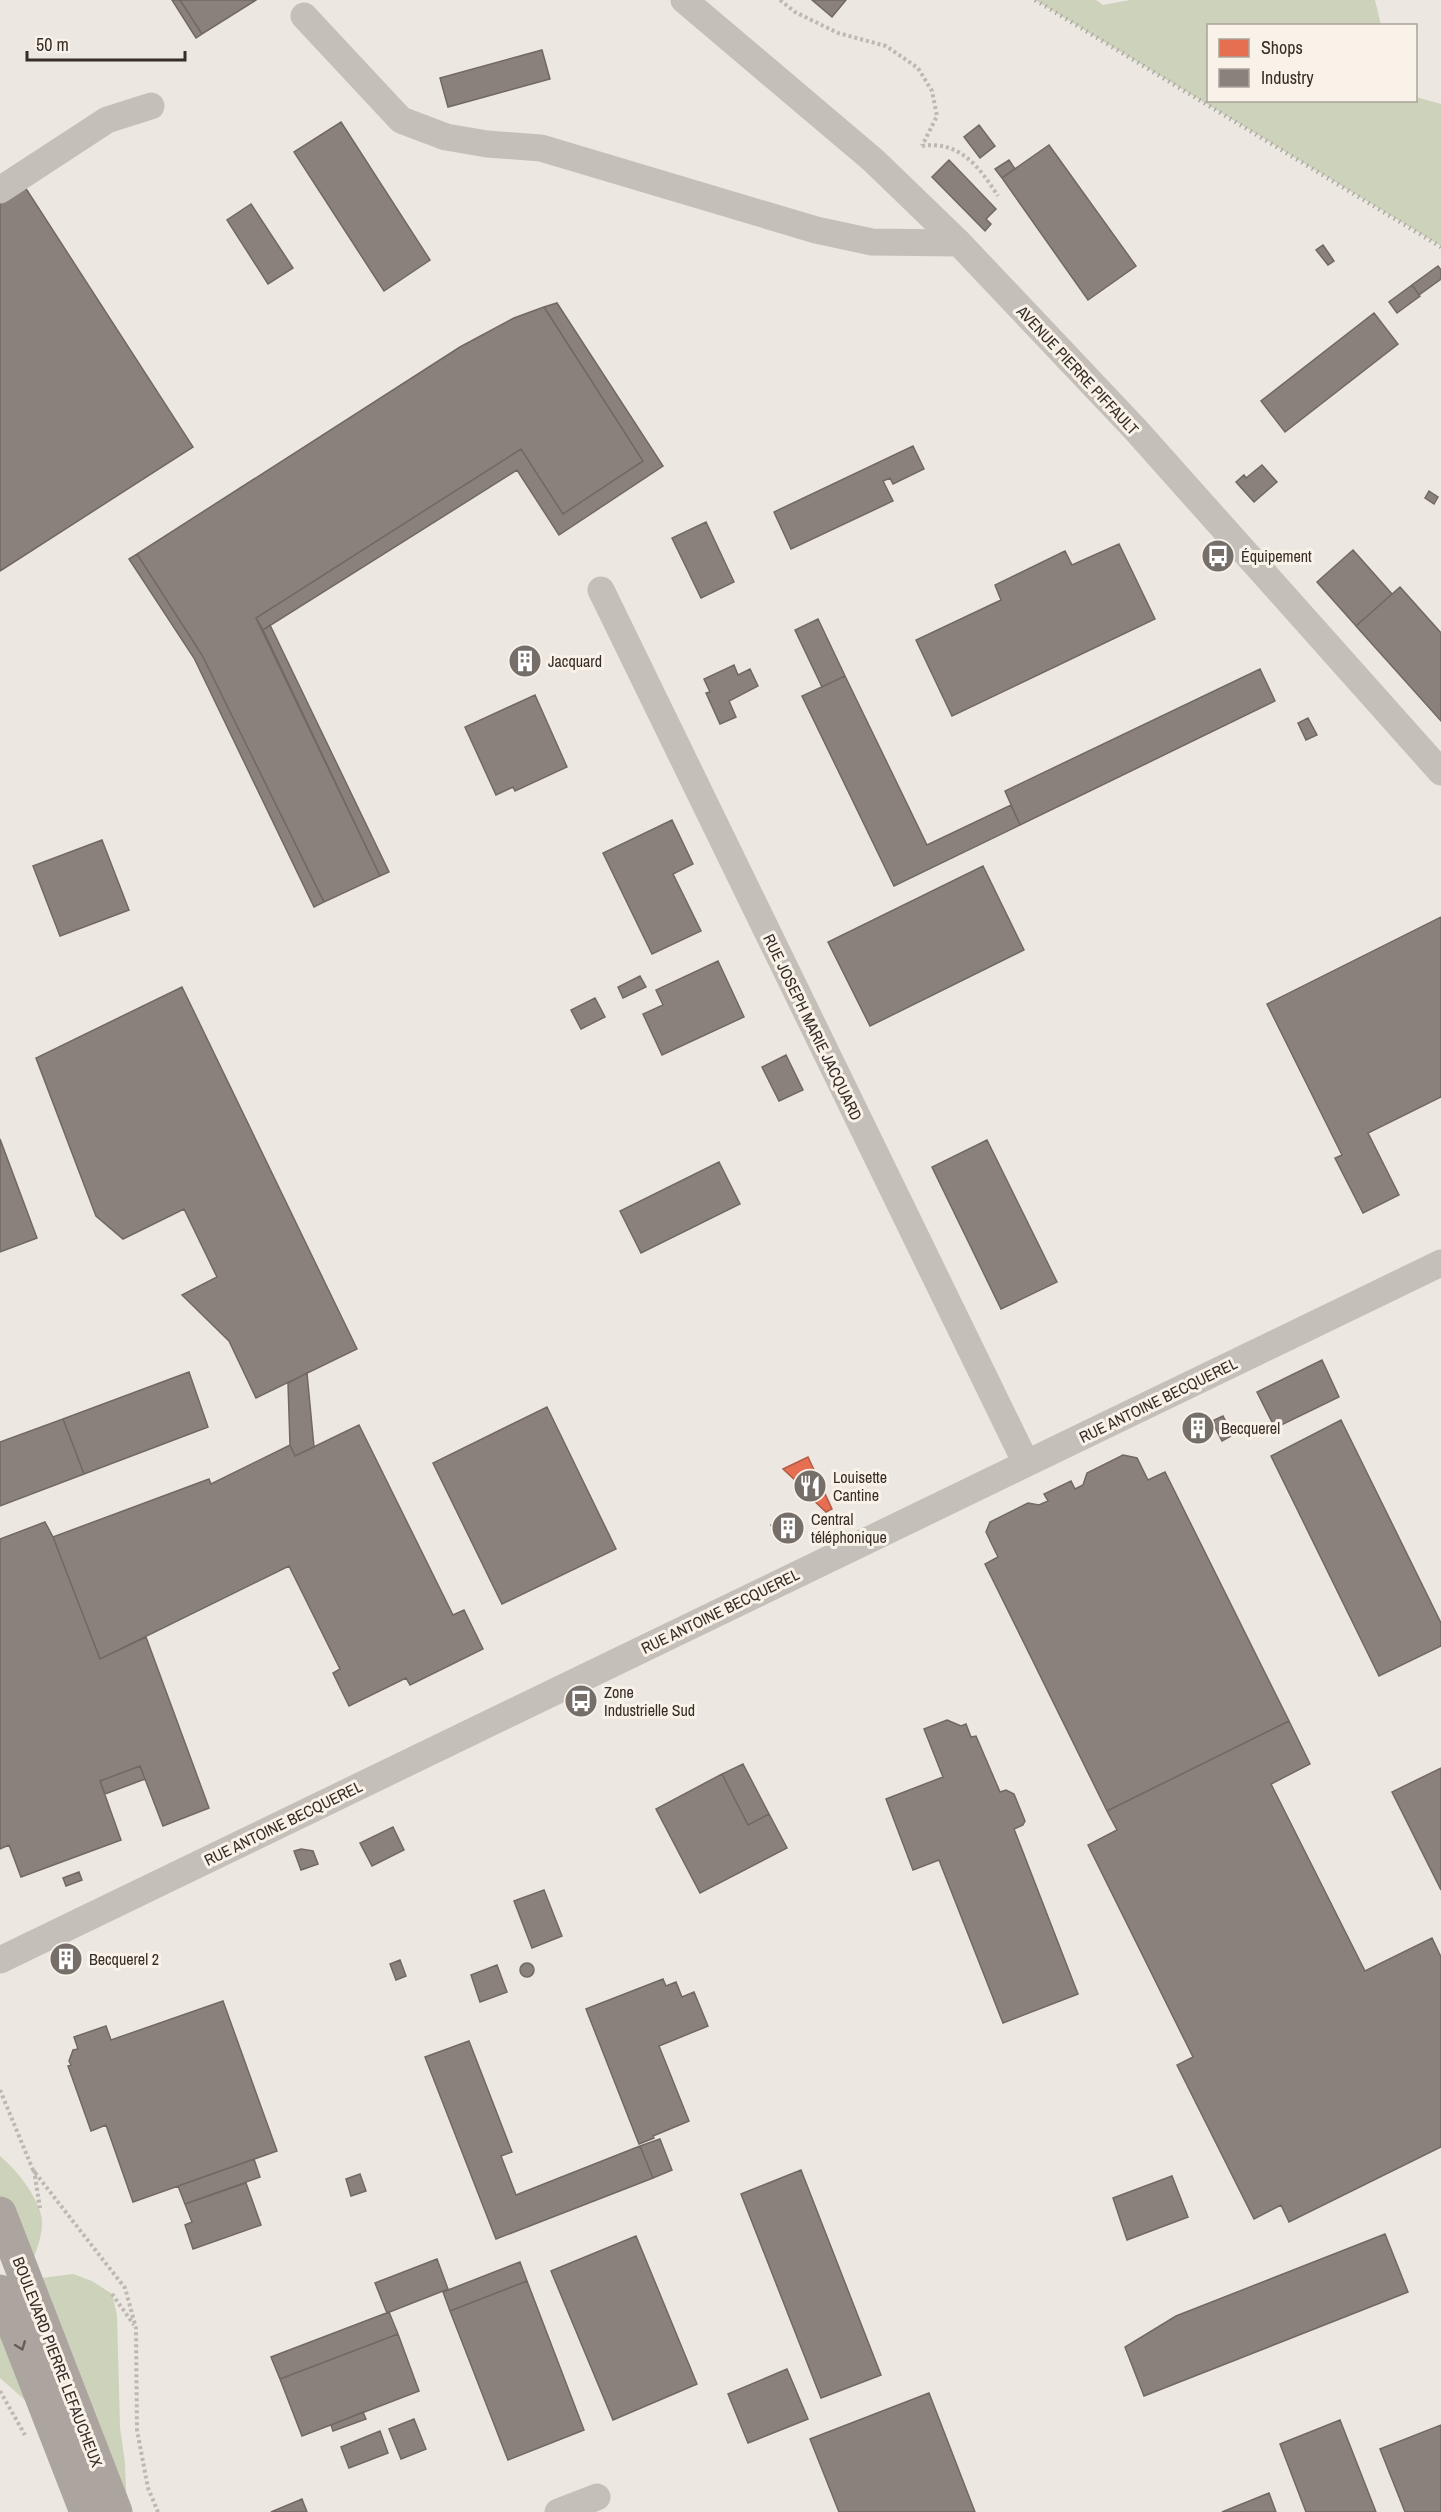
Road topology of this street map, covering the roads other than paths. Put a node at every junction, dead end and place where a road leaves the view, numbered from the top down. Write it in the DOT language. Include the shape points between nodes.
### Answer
graph roads {
  1 [pos="684,0"];
  2 [pos="304,16"];
  3 [pos="151,106"];
  4 [pos="0,189"];
  5 [pos="959,243"];
  6 [pos="601,590"];
  7 [pos="1441,772"];
  8 [pos="1441,1263"];
  9 [pos="1026,1463"];
  10 [pos="0,1960"];
  11 [pos="0,2213"];
  12 [pos="8,2288"];
  13 [pos="597,2497"];
  14 [pos="86,2512"];
  15 [pos="116,2512"];
  16 [pos="558,2512"];
  1 -- 5 [label="street, AVENUE PIERRE PIFFAULT" via="873,160"];
  2 -- 5 [label="street" via="401,120 446,137 541,148 805,227 872,243"];
  3 -- 4 [label="street" via="107,120"];
  5 -- 7 [label="street, AVENUE PIERRE PIFFAULT" via="1121,414"];
  6 -- 9 [label="street, RUE JOSEPH MARIE JACQUARD"];
  8 -- 9 [label="street, RUE ANTOINE BECQUEREL"];
  9 -- 10 [label="street, RUE ANTOINE BECQUEREL"];
  11 -- 12 [label="main road, BOULEVARD PIERRE LEFAUCHEUX"];
  12 -- 14 [label="main road, BOULEVARD PIERRE LEFAUCHEUX, one-way"];
  12 -- 15 [label="main road, BOULEVARD PIERRE LEFAUCHEUX"];
  13 -- 16 [label="street"];
}
